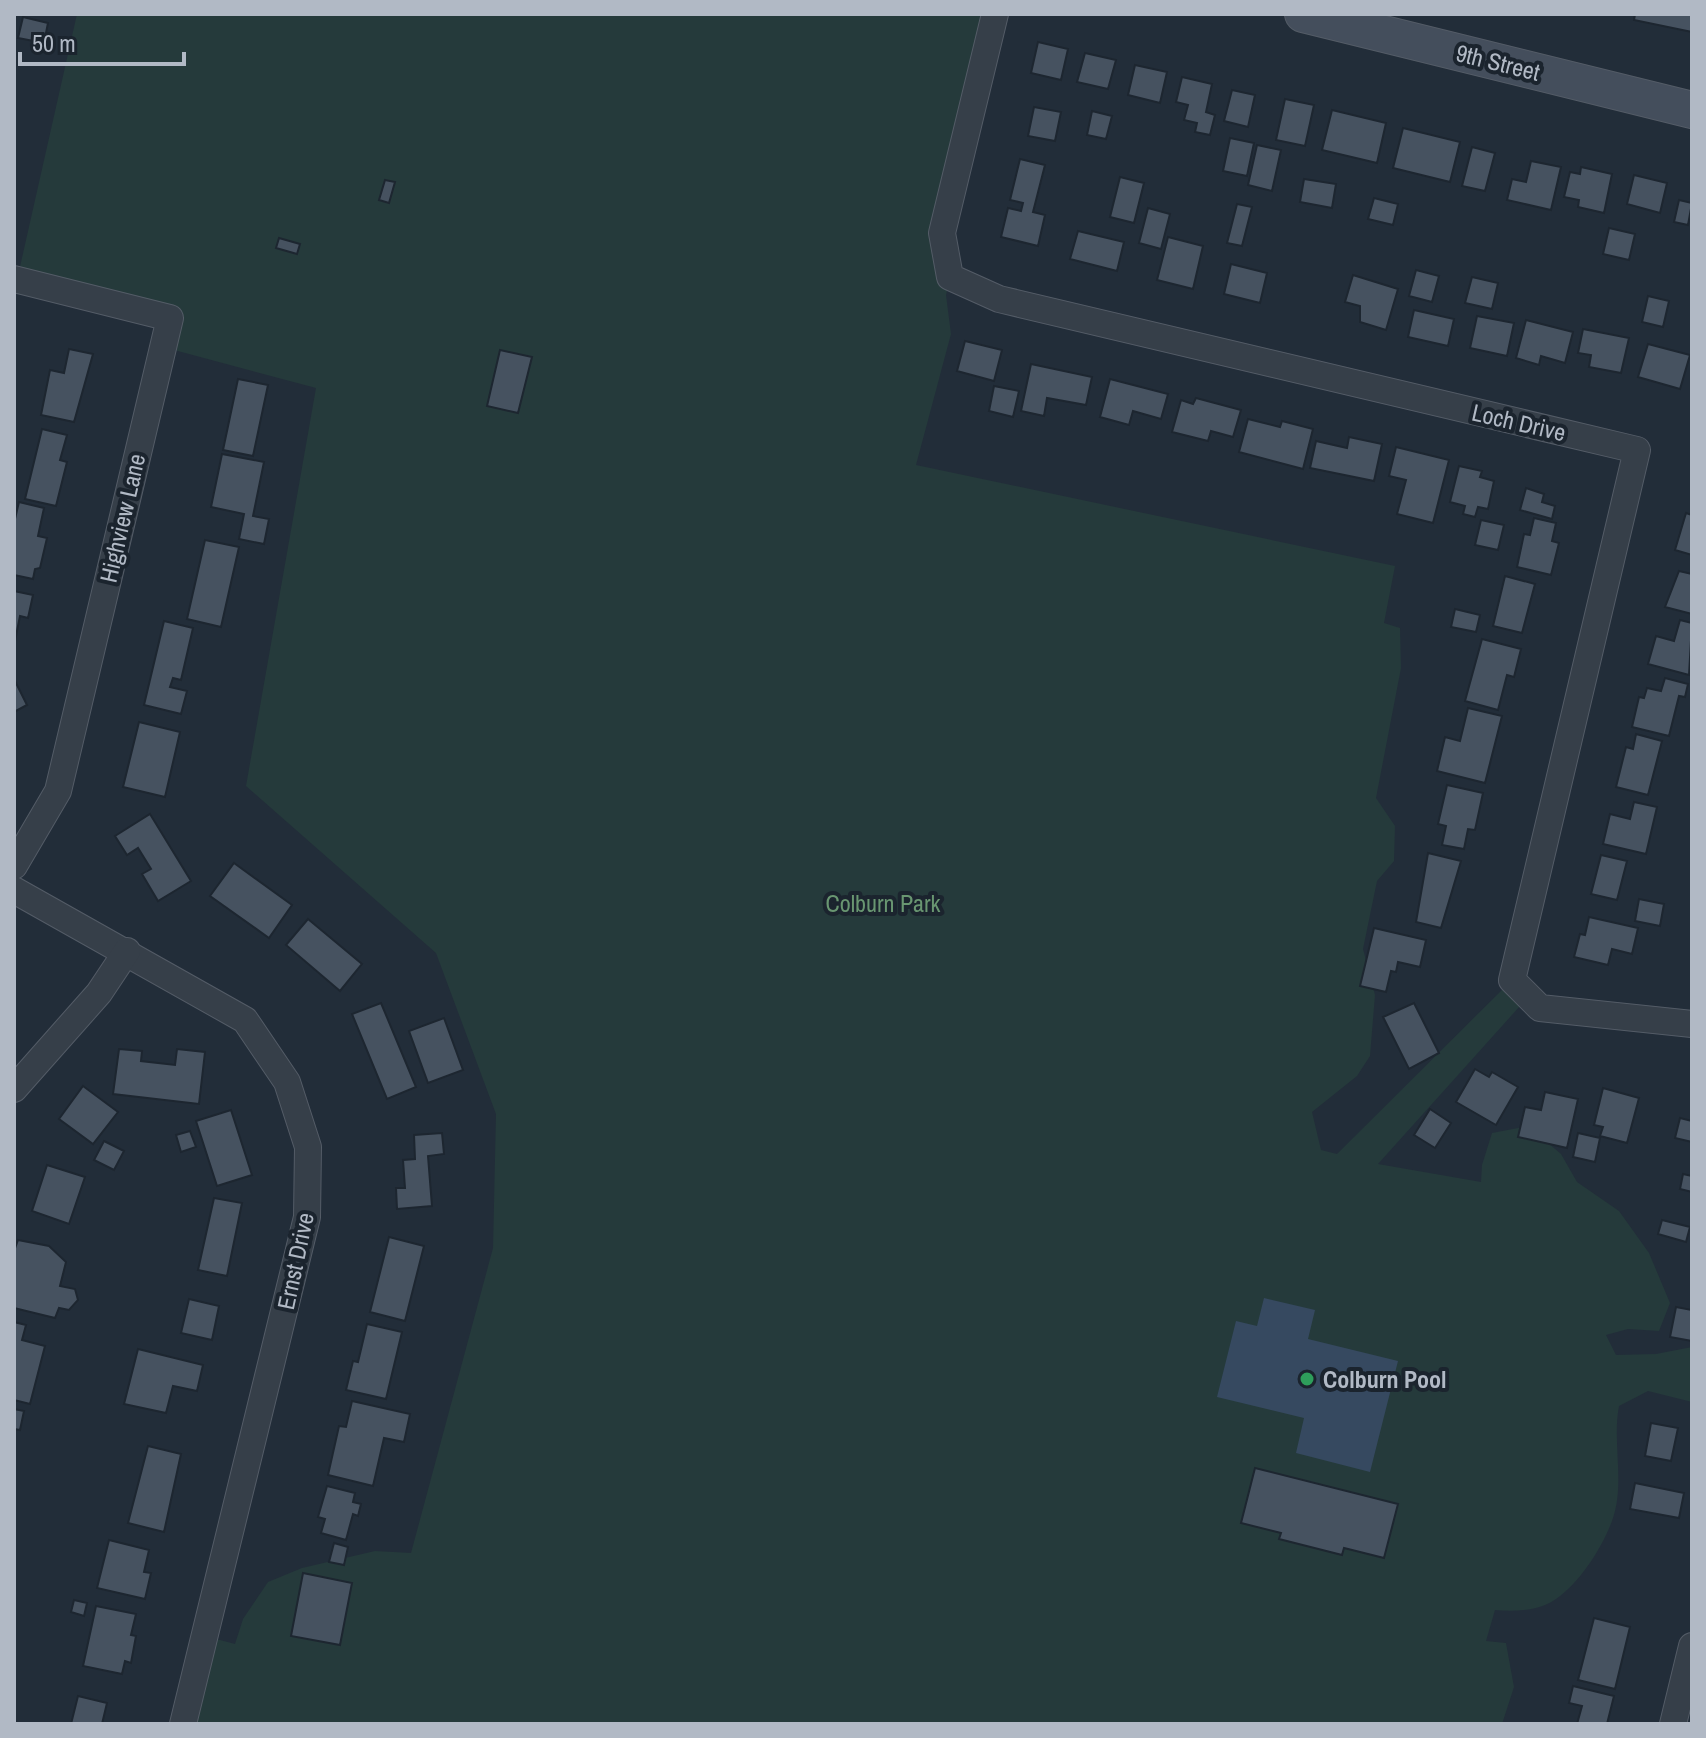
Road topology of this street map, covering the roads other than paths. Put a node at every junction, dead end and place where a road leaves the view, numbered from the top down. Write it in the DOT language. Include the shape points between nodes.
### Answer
graph roads {
  1 [pos="995,14"];
  2 [pos="1303,14"];
  3 [pos="1692,110"];
  4 [pos="14,279"];
  5 [pos="14,866"];
  6 [pos="14,890"];
  7 [pos="127,951"];
  8 [pos="1692,1024"];
  9 [pos="14,1089"];
  10 [pos="1692,1646"];
  11 [pos="183,1724"];
  12 [pos="1673,1724"];
  1 -- 8 [label="street, Loch Drive" via="942,233 950,277 999,299 1637,450 1512,980 1540,1008"];
  2 -- 3 [label="street, 9th Street"];
  4 -- 5 [label="street, Highview Lane" via="170,318 58,791"];
  6 -- 7 [label="street, Ernst Drive"];
  7 -- 9 [label="street" via="99,993"];
  7 -- 11 [label="street, Ernst Drive" via="245,1020 287,1082 308,1147 307,1217"];
  10 -- 12 [label="street"];
}
